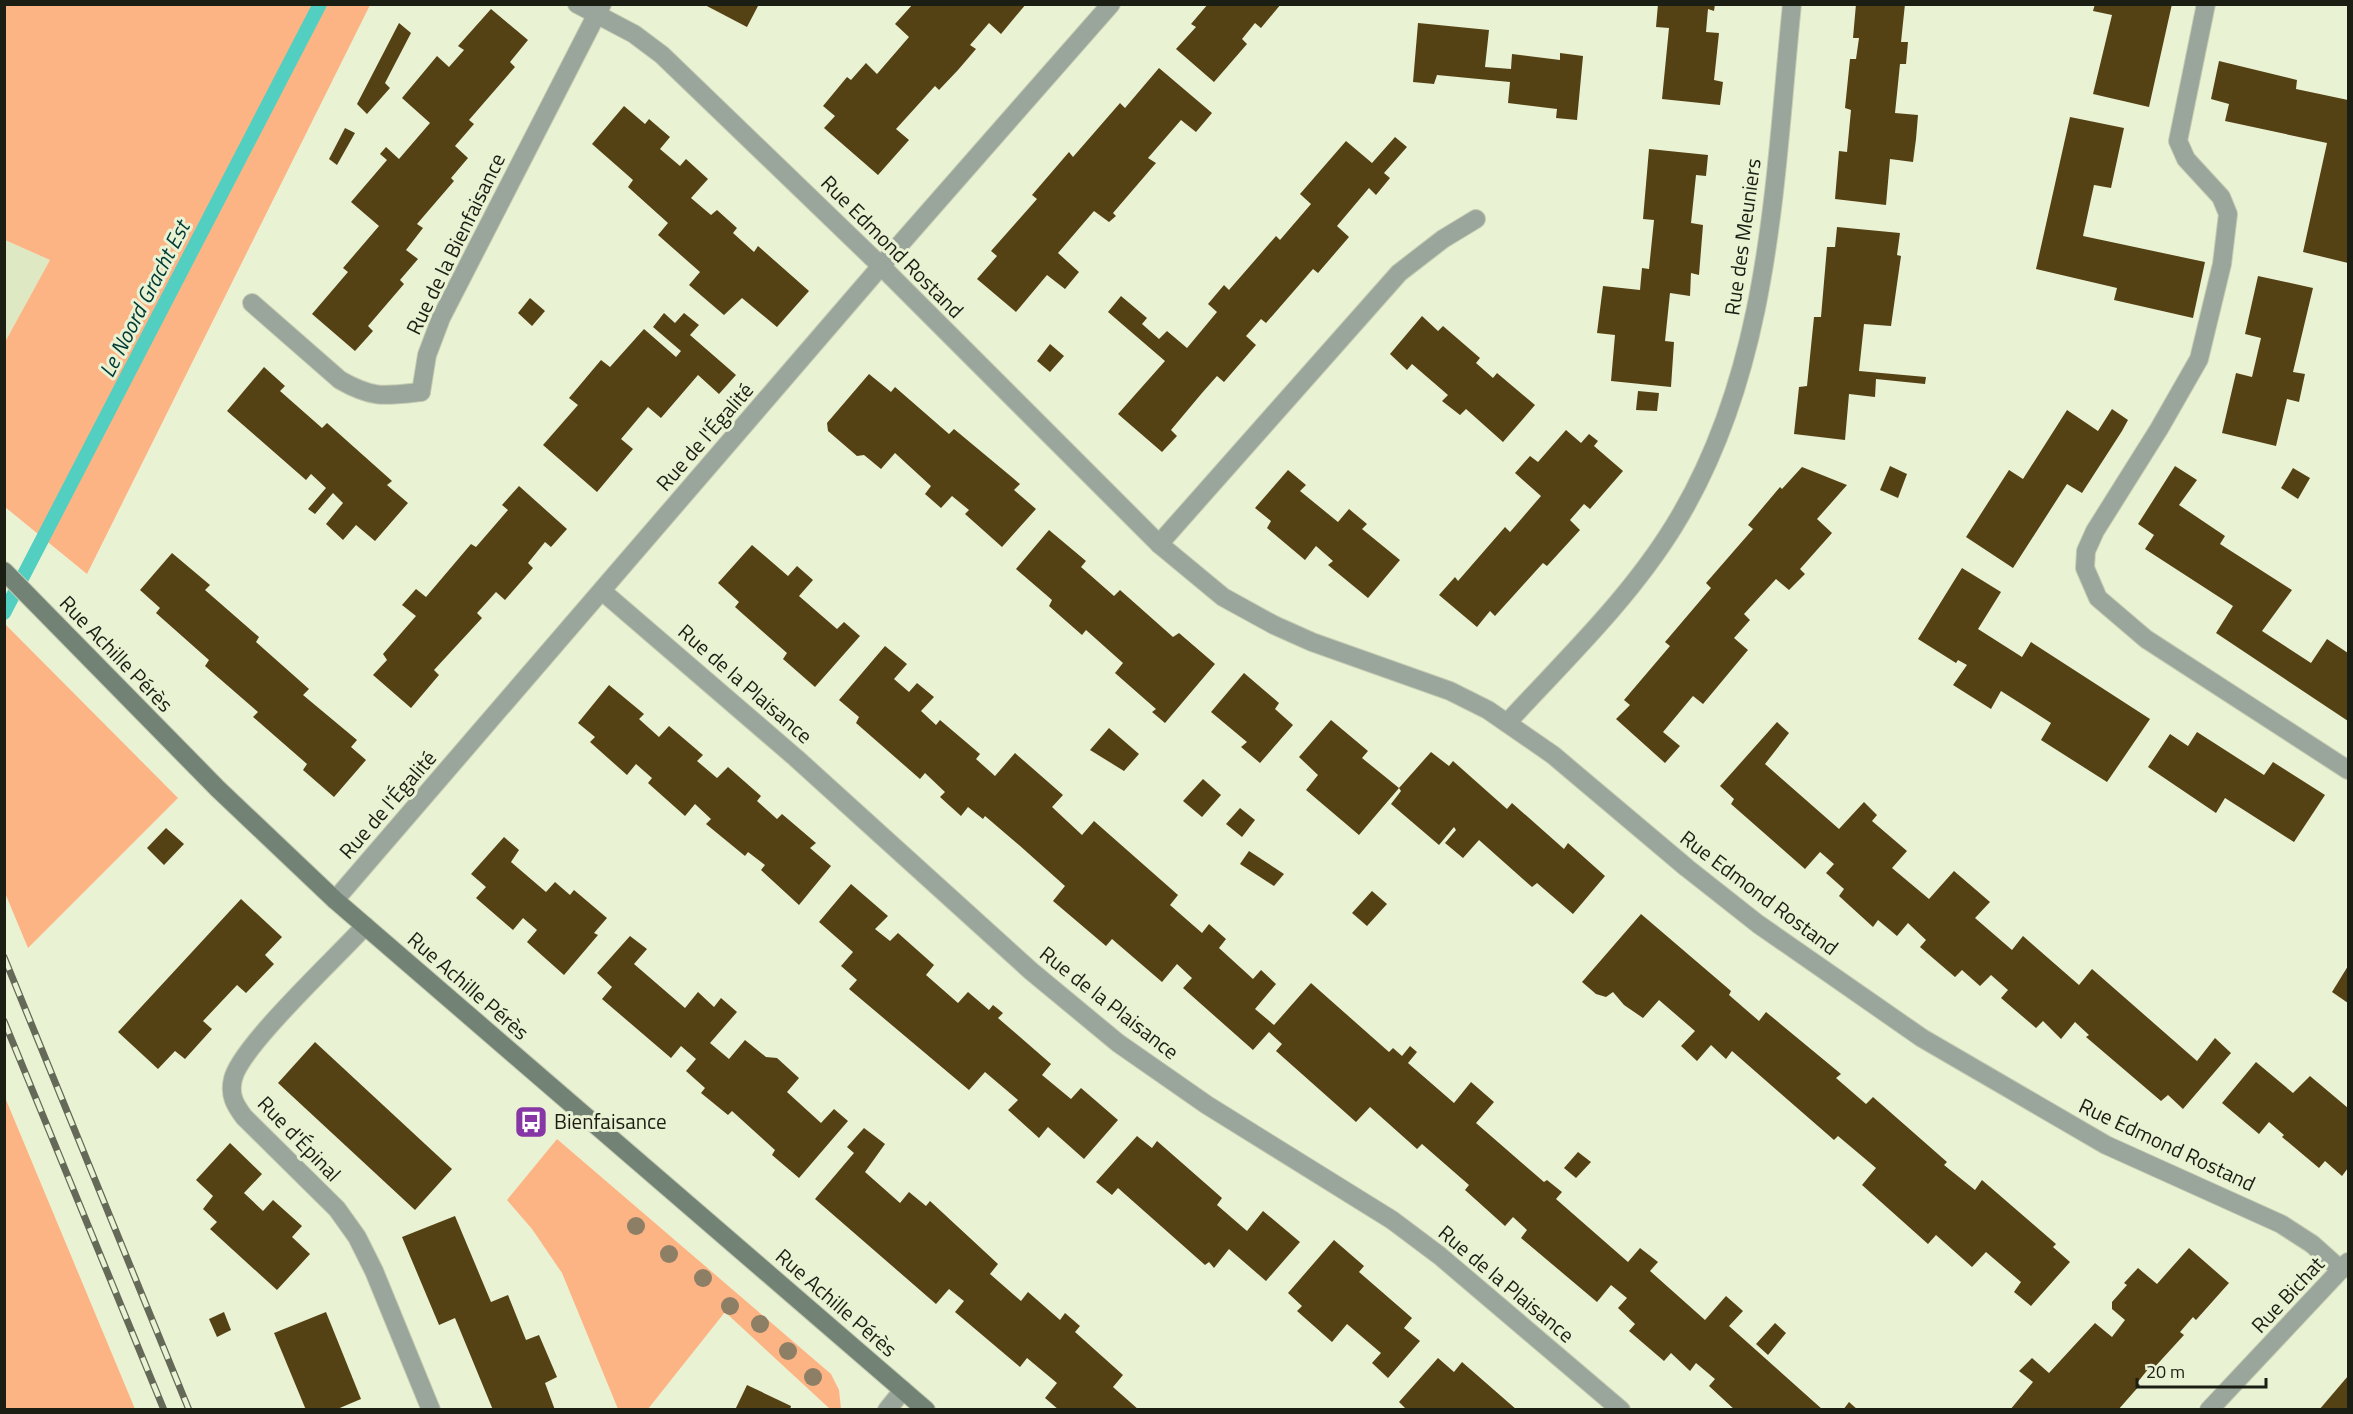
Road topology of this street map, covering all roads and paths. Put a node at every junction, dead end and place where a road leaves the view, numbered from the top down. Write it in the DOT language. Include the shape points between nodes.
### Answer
graph roads {
  1 [pos="577,4"];
  2 [pos="1111,4"];
  3 [pos="1792,4"];
  4 [pos="2206,4"];
  5 [pos="599,9"];
  6 [pos="1476,219"];
  7 [pos="881,266"];
  8 [pos="252,303"];
  9 [pos="1159,544"];
  10 [pos="4,572"];
  11 [pos="602,591"];
  12 [pos="1507,723"];
  13 [pos="2349,770"];
  14 [pos="335,900"];
  15 [pos="365,926"];
  16 [pos="2345,1266"];
  17 [pos="903,1390"];
  18 [pos="431,1410"];
  19 [pos="886,1410"];
  20 [pos="926,1410"];
  21 [pos="1621,1410"];
  22 [pos="2209,1410"];
  1 -- 5 [label="street, Rue Edmond Rostand"];
  2 -- 7 [label="street, Rue de l'Égalité"];
  3 -- 12 [label="street, Rue des Meuniers" via="1763,281 1740,378 1718,438 1674,526 1636,580"];
  4 -- 13 [label="street" via="2178,141 2186,159 2221,197 2228,214 2222,264 2199,359 2095,531 2086,551 2085,568 2098,598 2146,639"];
  5 -- 7 [label="street, Rue Edmond Rostand" via="663,55"];
  5 -- 8 [label="street, Rue de la Bienfaisance" via="441,318 427,355 421,392 382,396 355,389"];
  6 -- 9 [label="street" via="1399,273"];
  7 -- 9 [label="street, Rue Edmond Rostand"];
  7 -- 11 [label="street, Rue de l'Égalité"];
  9 -- 12 [label="street, Rue Edmond Rostand" via="1208,587 1265,621 1312,642 1450,691"];
  10 -- 14 [label="street, Rue Achille Pérès" via="226,798"];
  11 -- 14 [label="street, Rue de l'Égalité"];
  11 -- 21 [label="street, Rue de la Plaisance" via="782,745 1023,964 1111,1037 1207,1105 1392,1220"];
  12 -- 16 [label="street, Rue Edmond Rostand" via="1553,754 1758,924 1922,1038 2106,1145 2281,1224"];
  14 -- 15 [label="street, Rue Achille Pérès"];
  15 -- 17 [label="street, Rue Achille Pérès"];
  15 -- 18 [label="street, Rue d'Épinal" via="247,1050 233,1078 231,1093 244,1117 337,1209 357,1237"];
  16 -- 22 [label="street, Rue Bichat"];
  17 -- 19 [label="street"];
  17 -- 20 [label="street, Rue Achille Pérès"];
}
